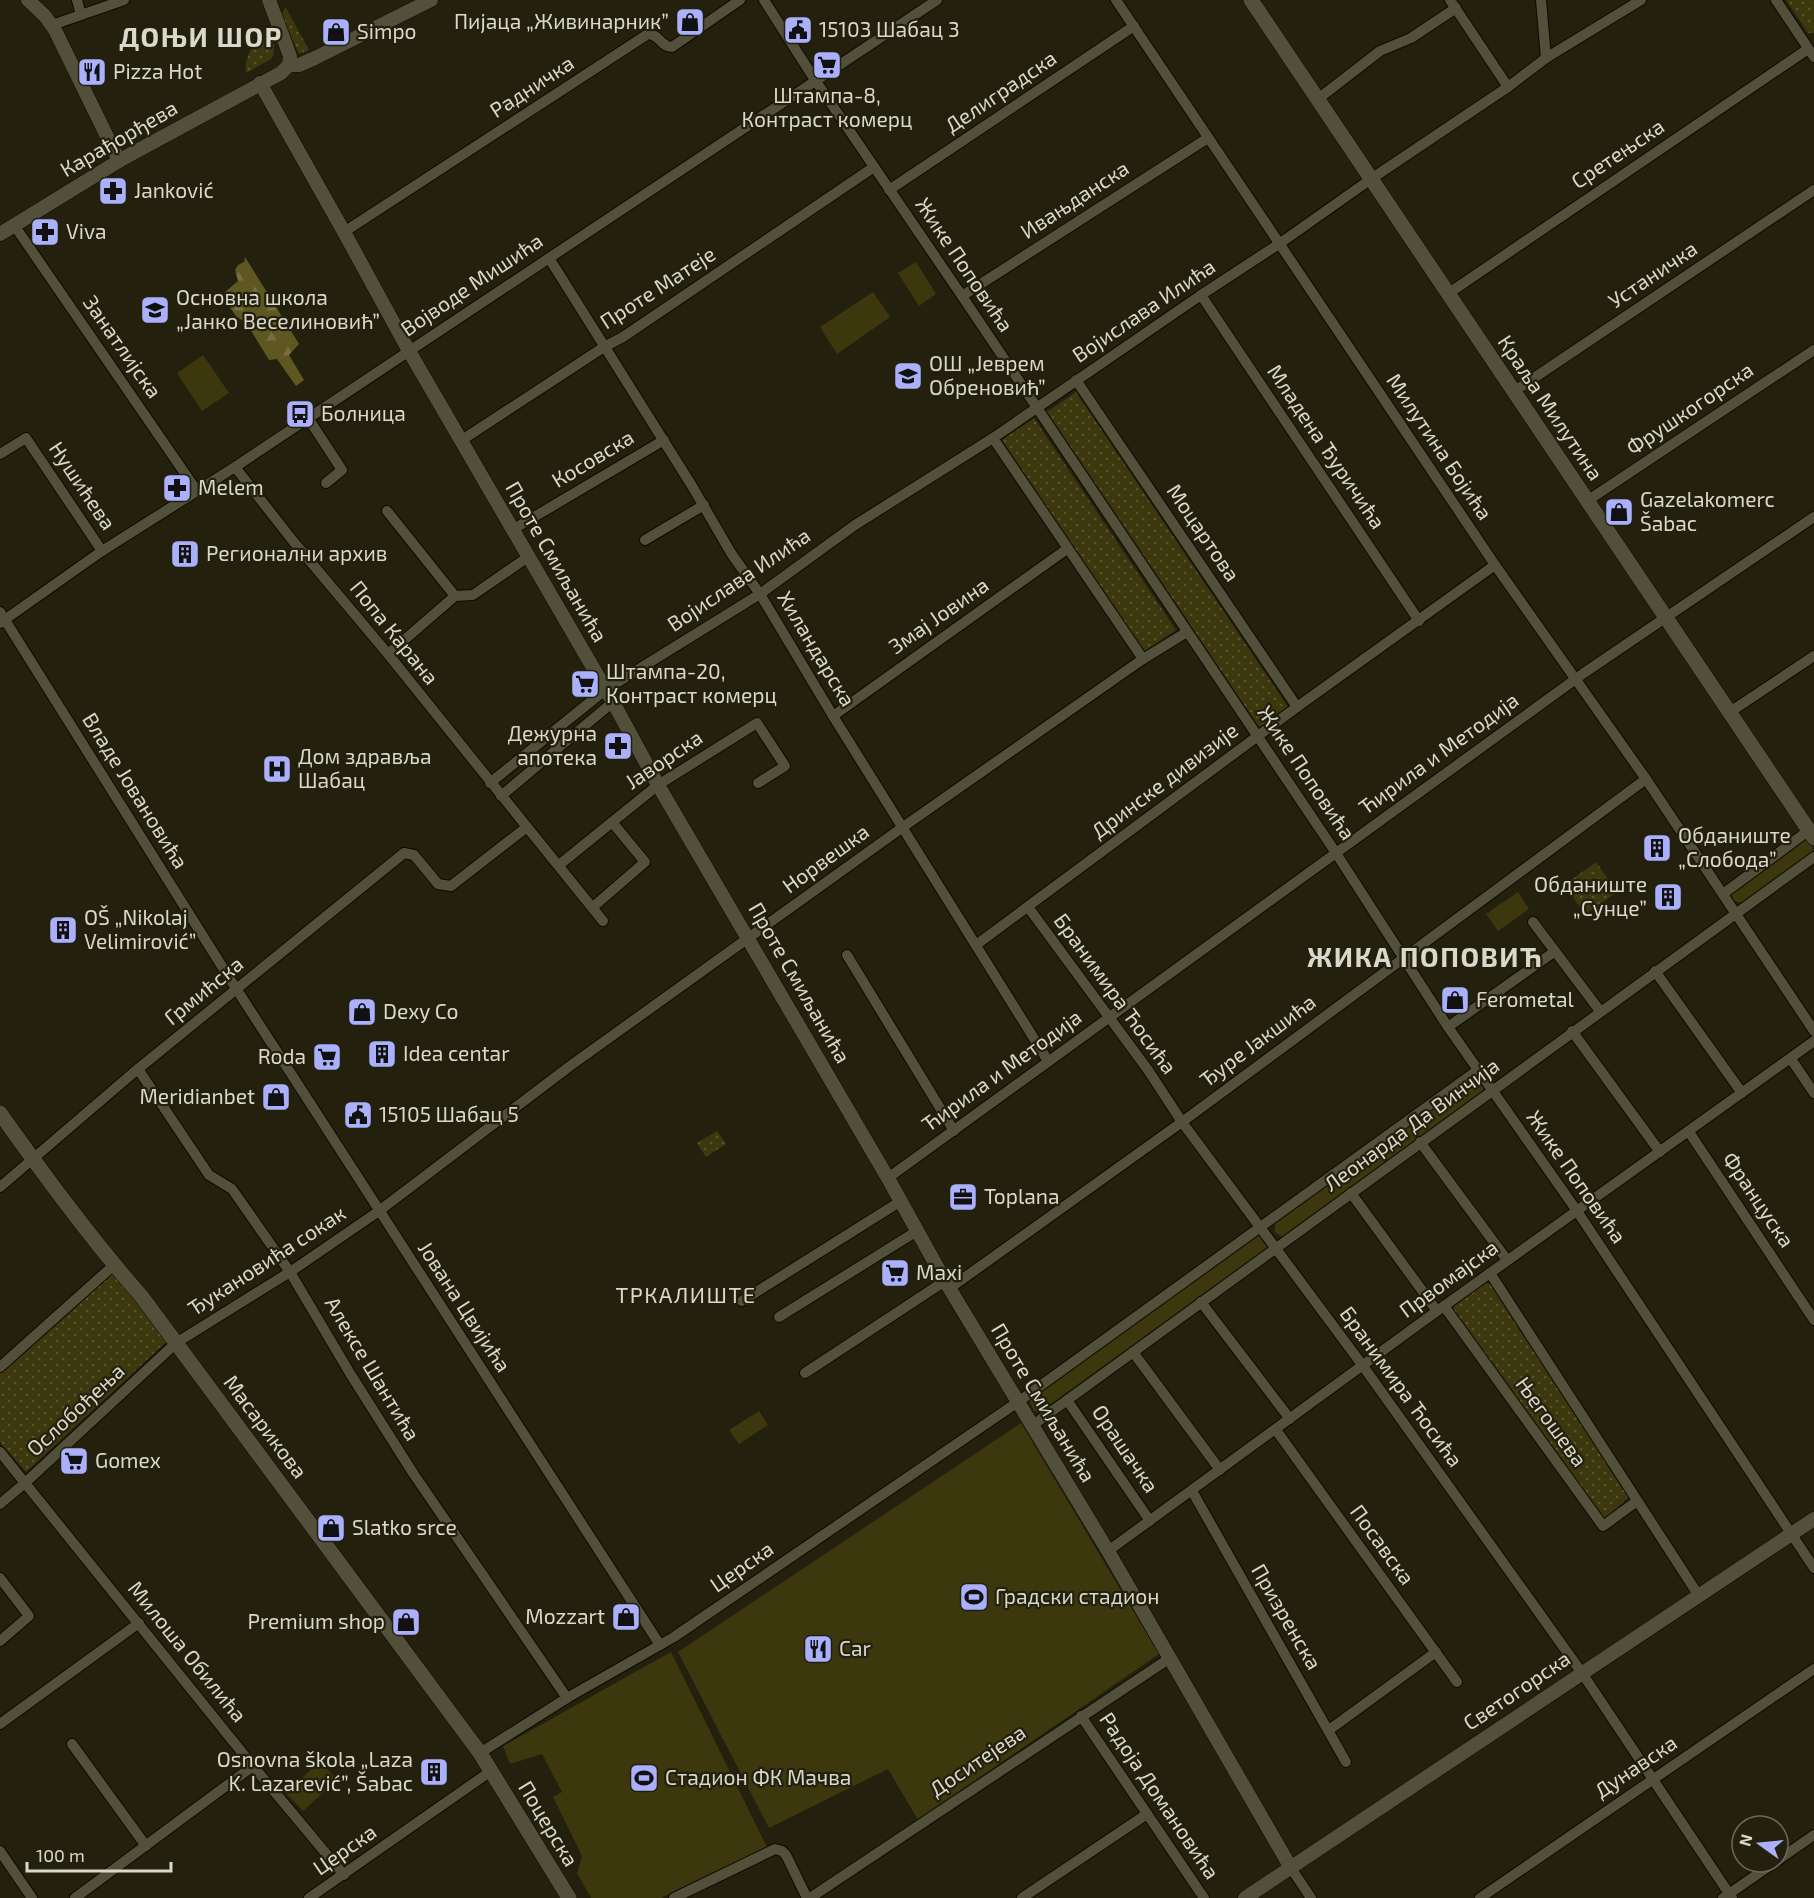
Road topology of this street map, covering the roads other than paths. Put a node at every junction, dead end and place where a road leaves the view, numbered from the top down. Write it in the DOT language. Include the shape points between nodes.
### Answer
graph roads {
  1 [pos="28,0"];
  2 [pos="76,0"];
  3 [pos="124,0"];
  4 [pos="431,0"];
  5 [pos="740,0"];
  6 [pos="764,0"];
  7 [pos="937,0"];
  8 [pos="1116,0"];
  9 [pos="1251,0"];
  10 [pos="1541,0"];
  11 [pos="1776,0"];
  12 [pos="272,1"];
  13 [pos="1639,1"];
  14 [pos="1453,4"];
  15 [pos="81,15"];
  16 [pos="52,25"];
  17 [pos="1134,26"];
  18 [pos="1811,53"];
  19 [pos="1546,57"];
  20 [pos="289,65"];
  21 [pos="815,80"];
  22 [pos="260,83"];
  23 [pos="1508,87"];
  24 [pos="1318,99"];
  25 [pos="1208,138"];
  26 [pos="119,161"];
  27 [pos="874,167"];
  28 [pos="1371,179"];
  29 [pos="889,190"];
  30 [pos="1814,190"];
  31 [pos="14,225"];
  32 [pos="344,232"];
  33 [pos="0,234"];
  34 [pos="1279,244"];
  35 [pos="549,258"];
  36 [pos="1449,293"];
  37 [pos="1201,295"];
  38 [pos="962,296"];
  39 [pos="604,347"];
  40 [pos="1814,350"];
  41 [pos="409,351"];
  42 [pos="1076,381"];
  43 [pos="1513,392"];
  44 [pos="1036,408"];
  45 [pos="308,418"];
  46 [pos="993,438"];
  47 [pos="462,440"];
  48 [pos="664,440"];
  49 [pos="0,454"];
  50 [pos="235,466"];
  51 [pos="326,483"];
  52 [pos="197,491"];
  53 [pos="1587,501"];
  54 [pos="704,505"];
  55 [pos="387,511"];
  56 [pos="1814,517"];
  57 [pos="512,530"];
  58 [pos="645,540"];
  59 [pos="1067,549"];
  60 [pos="102,551"];
  61 [pos="528,557"];
  62 [pos="1495,565"];
  63 [pos="760,594"];
  64 [pos="455,596"];
  65 [pos="1665,618"];
  66 [pos="2,619"];
  67 [pos="1419,621"];
  68 [pos="1187,632"];
  69 [pos="388,654"];
  70 [pos="1814,656"];
  71 [pos="1143,659"];
  72 [pos="1575,679"];
  73 [pos="605,690"];
  74 [pos="613,702"];
  75 [pos="1297,707"];
  76 [pos="1730,712"];
  77 [pos="833,716"];
  78 [pos="1258,737"];
  79 [pos="1646,779"];
  80 [pos="490,783"];
  81 [pos="758,783"];
  82 [pos="658,785"];
  83 [pos="501,796"];
  84 [pos="612,822"];
  85 [pos="527,827"];
  86 [pos="903,827"];
  87 [pos="1812,835"];
  88 [pos="1336,853"];
  89 [pos="1814,857"];
  90 [pos="559,865"];
  91 [pos="1723,894"];
  92 [pos="1028,907"];
  93 [pos="592,908"];
  94 [pos="1736,912"];
  95 [pos="603,921"];
  96 [pos="1533,922"];
  97 [pos="748,939"];
  98 [pos="976,945"];
  99 [pos="1554,952"];
  100 [pos="847,955"];
  101 [pos="1404,958"];
  102 [pos="1655,971"];
  103 [pos="237,989"];
  104 [pos="1600,1011"];
  105 [pos="1108,1018"];
  106 [pos="1448,1027"];
  107 [pos="1572,1031"];
  108 [pos="1814,1031"];
  109 [pos="1814,1041"];
  110 [pos="1791,1059"];
  111 [pos="1048,1061"];
  112 [pos="138,1069"];
  113 [pos="1478,1070"];
  114 [pos="1492,1091"];
  115 [pos="1742,1093"];
  116 [pos="1814,1093"];
  117 [pos="0,1113"];
  118 [pos="1182,1122"];
  119 [pos="954,1131"];
  120 [pos="1689,1132"];
  121 [pos="1420,1143"];
  122 [pos="1660,1152"];
  123 [pos="33,1159"];
  124 [pos="888,1178"];
  125 [pos="0,1187"];
  126 [pos="1351,1193"];
  127 [pos="901,1201"];
  128 [pos="379,1210"];
  129 [pos="1577,1211"];
  130 [pos="1260,1228"];
  131 [pos="917,1231"];
  132 [pos="1275,1248"];
  133 [pos="1507,1260"];
  134 [pos="114,1265"];
  135 [pos="290,1272"];
  136 [pos="1490,1273"];
  137 [pos="947,1285"];
  138 [pos="742,1301"];
  139 [pos="1201,1302"];
  140 [pos="1441,1308"];
  141 [pos="779,1317"];
  142 [pos="1814,1320"];
  143 [pos="176,1343"];
  144 [pos="1133,1352"];
  145 [pos="1363,1366"];
  146 [pos="0,1367"];
  147 [pos="805,1373"];
  148 [pos="1067,1400"];
  149 [pos="1018,1402"];
  150 [pos="1290,1419"];
  151 [pos="1033,1425"];
  152 [pos="1276,1430"];
  153 [pos="0,1452"];
  154 [pos="1220,1470"];
  155 [pos="25,1483"];
  156 [pos="1192,1491"];
  157 [pos="1637,1501"];
  158 [pos="0,1504"];
  159 [pos="1814,1519"];
  160 [pos="1150,1521"];
  161 [pos="1792,1534"];
  162 [pos="1108,1551"];
  163 [pos="1814,1568"];
  164 [pos="0,1578"];
  165 [pos="1700,1596"];
  166 [pos="139,1623"];
  167 [pos="0,1641"];
  168 [pos="660,1645"];
  169 [pos="1436,1652"];
  170 [pos="1170,1658"];
  171 [pos="1814,1668"];
  172 [pos="1582,1673"];
  173 [pos="1457,1683"];
  174 [pos="567,1698"];
  175 [pos="1081,1716"];
  176 [pos="0,1724"];
  177 [pos="1329,1730"];
  178 [pos="72,1744"];
  179 [pos="480,1753"];
  180 [pos="1346,1762"];
  181 [pos="253,1766"];
  182 [pos="491,1771"];
  183 [pos="1653,1780"];
  184 [pos="1147,1814"];
  185 [pos="1814,1835"];
  186 [pos="146,1846"];
  187 [pos="0,1851"];
  188 [pos="1790,1851"];
  189 [pos="1291,1868"];
  190 [pos="1759,1874"];
  191 [pos="344,1875"];
  192 [pos="1728,1897"];
  193 [pos="33,1898"];
  194 [pos="75,1898"];
  195 [pos="309,1898"];
  196 [pos="569,1898"];
  197 [pos="674,1898"];
  198 [pos="808,1898"];
  199 [pos="1022,1898"];
  200 [pos="1204,1898"];
  201 [pos="1245,1898"];
  202 [pos="1311,1898"];
  203 [pos="1480,1898"];
  1 -- 16 [label="street"];
  2 -- 15 [label="street"];
  3 -- 15 [label="street"];
  4 -- 20 [label="street, Карађорђева" via="315,58"];
  5 -- 32 [label="street, Радничка" via="672,47 648,34"];
  6 -- 21 [label="street, Жике Поповића"];
  7 -- 21 [label="street, Војводе Мишића"];
  8 -- 17 [label="street, Милутина Бојића"];
  9 -- 24 [label="main road, Краља Милутина"];
  10 -- 19 [label="street"];
  11 -- 18 [label="street"];
  12 -- 20 [label="street" via="290,56"];
  13 -- 19 [label="street, Војислава Илића"];
  14 -- 23 [label="street"];
  14 -- 24 [label="street" via="1411,39 1380,51"];
  15 -- 16 [label="street"];
  16 -- 26 [label="street"];
  17 -- 25 [label="street, Милутина Бојића"];
  17 -- 29 [label="street, Делиградска"];
  18 -- 36 [label="street, Сретењска"];
  19 -- 23 [label="street, Војислава Илића"];
  20 -- 22 [label="street, Карађорђева"];
  21 -- 27 [label="street, Жике Поповића"];
  21 -- 35 [label="street, Војводе Мишића"];
  22 -- 26 [label="street, Карађорђева"];
  22 -- 32 [label="street, Проте Смиљанића"];
  23 -- 28 [label="street, Војислава Илића"];
  24 -- 28 [label="main road, Краља Милутина"];
  25 -- 34 [label="street, Милутина Бојића"];
  25 -- 38 [label="street, Ивањданска"];
  26 -- 31 [label="street, Карађорђева"];
  27 -- 29 [label="street, Жике Поповића"];
  27 -- 39 [label="street, Проте Матеје"];
  28 -- 34 [label="street, Војислава Илића"];
  28 -- 36 [label="main road, Краља Милутина"];
  29 -- 38 [label="street, Жике Поповића"];
  30 -- 43 [label="street, Устаничка"];
  31 -- 33 [label="street, Карађорђева"];
  31 -- 52 [label="street, Занатлијска"];
  32 -- 41 [label="street, Проте Смиљанића"];
  34 -- 37 [label="street, Војислава Илића"];
  34 -- 62 [label="street, Милутина Бојића"];
  35 -- 39 [label="street, Хиландарска"];
  35 -- 41 [label="street, Војводе Мишића"];
  36 -- 43 [label="main road, Краља Милутина"];
  37 -- 42 [label="street, Војислава Илића"];
  37 -- 67 [label="street, Младена Ђуричића"];
  38 -- 44 [label="street, Жике Поповића"];
  39 -- 47 [label="street, Проте Матеје"];
  39 -- 48 [label="street, Хиландарска"];
  40 -- 53 [label="street, Фрушкогорска"];
  41 -- 45 [label="street, Војводе Мишића"];
  41 -- 47 [label="street, Проте Смиљанића"];
  42 -- 44 [label="street, Војислава Илића"];
  42 -- 75 [label="street, Моцартова"];
  43 -- 53 [label="main road, Краља Милутина"];
  44 -- 46 [label="street, Војислава Илића"];
  44 -- 68 [label="street, Жике Поповића"];
  45 -- 50 [label="street, Војводе Мишића"];
  45 -- 51 [label="street" via="342,467 342,472"];
  46 -- 59 [label="street"];
  46 -- 63 [label="street, Војислава Илића" via="855,525"];
  47 -- 57 [label="street, Проте Смиљанића"];
  48 -- 54 [label="street, Хиландарска"];
  48 -- 57 [label="street, Косовска"];
  49 -- 60 [label="street, Нушићева" via="26,438"];
  50 -- 52 [label="street, Војводе Мишића"];
  50 -- 69 [label="street, Попа Карана"];
  52 -- 60 [label="street, Војводе Мишића"];
  53 -- 65 [label="main road, Краља Милутина"];
  54 -- 58 [label="street"];
  54 -- 63 [label="street, Хиландарска"];
  55 -- 64 [label="street"];
  56 -- 65 [label="street, Ћирила и Методија"];
  57 -- 61 [label="street, Проте Смиљанића"];
  59 -- 71 [label="street"];
  59 -- 77 [label="street, Змај Јовина"];
  60 -- 66 [label="street, Војводе Мишића"];
  61 -- 64 [label="street" via="473,595"];
  61 -- 73 [label="street, Проте Смиљанића"];
  62 -- 67 [label="street, Дринске дивизије"];
  62 -- 72 [label="street, Милутина Бојића"];
  63 -- 73 [label="street, Војислава Илића"];
  63 -- 77 [label="street, Хиландарска"];
  64 -- 69 [label="street"];
  65 -- 72 [label="street, Ћирила и Методија"];
  65 -- 76 [label="main road, Краља Милутина"];
  66 -- 103 [label="street, Владе Јовановића"];
  67 -- 75 [label="street, Дринске дивизије"];
  68 -- 71 [label="street, Норвешка"];
  68 -- 78 [label="street, Жике Поповића"];
  69 -- 80 [label="street, Попа Карана"];
  70 -- 76 [label="street"];
  71 -- 86 [label="street, Норвешка"];
  72 -- 79 [label="street, Милутина Бојића"];
  72 -- 88 [label="street, Ћирила и Методија"];
  73 -- 74 [label="street, Проте Смиљанића"];
  73 -- 80 [label="street, Војислава Илића"];
  74 -- 82 [label="street, Проте Смиљанића"];
  74 -- 83 [label="street"];
  75 -- 78 [label="street, Дринске дивизије"];
  76 -- 87 [label="main road, Краља Милутина"];
  77 -- 86 [label="street, Хиландарска"];
  78 -- 88 [label="street, Жике Поповића"];
  78 -- 92 [label="street, Дринске дивизије"];
  79 -- 91 [label="street, Милутина Бојића"];
  79 -- 101 [label="street, Ђуре Јакшића"];
  80 -- 83 [label="street, Попа Карана"];
  81 -- 82 [label="street, Јаворска" via="785,766 757,723"];
  82 -- 84 [label="street, Јаворска"];
  82 -- 97 [label="street, Проте Смиљанића"];
  83 -- 85 [label="street, Попа Карана"];
  84 -- 90 [label="street, Јаворска"];
  84 -- 93 [label="street" via="645,861"];
  85 -- 90 [label="street, Попа Карана"];
  85 -- 103 [label="street, Грмићска" via="451,886 435,881 414,855 401,854"];
  86 -- 97 [label="street, Норвешка"];
  86 -- 98 [label="street, Хиландарска"];
  87 -- 91 [label="street"];
  88 -- 101 [label="street, Жике Поповића"];
  88 -- 105 [label="street, Ћирила и Методија"];
  89 -- 94 [label="street, Леонарда Да Винчија"];
  90 -- 93 [label="street, Попа Карана"];
  91 -- 94 [label="street, Милутина Бојића"];
  92 -- 98 [label="street, Дринске дивизије"];
  92 -- 105 [label="street, Бранимира Ћосића"];
  93 -- 95 [label="street, Попа Карана"];
  94 -- 102 [label="street, Леонарда Да Винчија"];
  94 -- 108 [label="street"];
  96 -- 99 [label="street"];
  97 -- 124 [label="street, Проте Смиљанића"];
  97 -- 128 [label="street, Норвешка" via="570,1066"];
  98 -- 111 [label="street, Хиландарска"];
  99 -- 104 [label="street"];
  99 -- 106 [label="street"];
  100 -- 119 [label="street"];
  101 -- 106 [label="street, Жике Поповића"];
  101 -- 118 [label="street, Ђуре Јакшића"];
  102 -- 104 [label="street, Леонарда Да Винчија"];
  102 -- 115 [label="street"];
  103 -- 112 [label="street, Грмићска"];
  103 -- 128 [label="street, Јована Цвијића"];
  104 -- 107 [label="street, Леонарда Да Винчија"];
  105 -- 111 [label="street, Ћирила и Методија"];
  105 -- 118 [label="street, Бранимира Ћосића"];
  106 -- 113 [label="street, Жике Поповића"];
  107 -- 114 [label="street, Леонарда Да Винчија"];
  107 -- 122 [label="street"];
  109 -- 110 [label="street, Првомајска"];
  110 -- 115 [label="street, Првомајска"];
  110 -- 116 [label="street"];
  111 -- 119 [label="street, Ћирила и Методија"];
  112 -- 123 [label="street, Грмићска"];
  112 -- 135 [label="street, Алексе Шантића" via="208,1174 232,1189"];
  113 -- 114 [label="street, Жике Поповића"];
  113 -- 130 [label="street, Леонарда Да Винчија"];
  114 -- 121 [label="street, Леонарда Да Винчија"];
  114 -- 129 [label="street, Жике Поповића"];
  115 -- 120 [label="street, Првомајска"];
  117 -- 123 [label="main road, Масарикова"];
  118 -- 130 [label="street, Бранимира Ћосића"];
  118 -- 137 [label="street, Ђуре Јакшића"];
  119 -- 124 [label="street, Ћирила и Методија"];
  120 -- 122 [label="street, Првомајска"];
  120 -- 142 [label="street, Француска"];
  121 -- 126 [label="street, Леонарда Да Винчија"];
  121 -- 133 [label="street"];
  122 -- 129 [label="street, Првомајска"];
  123 -- 125 [label="street, Грмићска"];
  123 -- 134 [label="main road, Масарикова"];
  124 -- 127 [label="street, Проте Смиљанића"];
  126 -- 132 [label="street, Леонарда Да Винчија"];
  126 -- 140 [label="street"];
  127 -- 131 [label="street, Проте Смиљанића"];
  127 -- 138 [label="street"];
  128 -- 135 [label="street, Ђукановића сокак"];
  128 -- 168 [label="street, Јована Цвијића"];
  129 -- 133 [label="street, Првомајска"];
  129 -- 161 [label="street, Жике Поповића"];
  130 -- 132 [label="street, Бранимира Ћосића"];
  130 -- 149 [label="street, Леонарда Да Винчија"];
  131 -- 137 [label="street, Проте Смиљанића"];
  131 -- 141 [label="street"];
  132 -- 139 [label="street, Леонарда Да Винчија"];
  132 -- 145 [label="street, Бранимира Ћосића"];
  133 -- 136 [label="street, Првомајска"];
  134 -- 143 [label="main road, Масарикова"];
  134 -- 146 [label="street"];
  135 -- 143 [label="street, Ђукановића сокак"];
  135 -- 174 [label="street, Алексе Шантића" via="413,1473"];
  136 -- 140 [label="street, Првомајска"];
  136 -- 157 [label="street, Његошева"];
  137 -- 147 [label="street, Ђуре Јакшића"];
  137 -- 149 [label="street, Проте Смиљанића"];
  139 -- 144 [label="street, Леонарда Да Винчија"];
  139 -- 150 [label="street"];
  140 -- 145 [label="street, Првомајска"];
  140 -- 157 [label="street, Његошева" via="1603,1526"];
  143 -- 155 [label="street, Ослобођења"];
  143 -- 179 [label="main road, Масарикова"];
  144 -- 148 [label="street, Леонарда Да Винчија"];
  144 -- 154 [label="street"];
  145 -- 150 [label="street, Првомајска"];
  145 -- 172 [label="street, Бранимира Ћосића"];
  148 -- 151 [label="street, Леонарда Да Винчија"];
  148 -- 160 [label="street, Орашачка"];
  149 -- 151 [label="street, Проте Смиљанића"];
  149 -- 168 [label="street, Церска"];
  150 -- 152 [label="street, Првомајска"];
  151 -- 162 [label="street, Проте Смиљанића"];
  152 -- 154 [label="street, Првомајска"];
  152 -- 169 [label="street, Посавска"];
  153 -- 155 [label="street, Милоша Обилића"];
  154 -- 156 [label="street, Првомајска"];
  155 -- 158 [label="street, Ослобођења"];
  155 -- 166 [label="street, Милоша Обилића"];
  156 -- 160 [label="street, Првомајска"];
  156 -- 177 [label="street, Призренска"];
  157 -- 165 [label="street, Његошева"];
  159 -- 161 [label="street, Светогорска"];
  160 -- 162 [label="street, Првомајска"];
  161 -- 163 [label="street, Жике Поповића"];
  161 -- 165 [label="street, Светогорска"];
  162 -- 170 [label="street, Проте Смиљанића"];
  164 -- 167 [label="street" via="29,1616"];
  165 -- 172 [label="street, Светогорска"];
  166 -- 176 [label="street"];
  166 -- 181 [label="street, Милоша Обилића"];
  168 -- 174 [label="street, Церска"];
  169 -- 173 [label="street, Посавска"];
  169 -- 177 [label="street"];
  170 -- 175 [label="street, Доситејева"];
  170 -- 189 [label="street, Проте Смиљанића"];
  171 -- 183 [label="street, Дунавска"];
  172 -- 183 [label="street, Бранимира Ћосића"];
  172 -- 189 [label="street, Светогорска"];
  174 -- 179 [label="street, Церска"];
  175 -- 184 [label="street, Радоја Домановића"];
  175 -- 198 [label="street, Доситејева"];
  177 -- 180 [label="street, Призренска"];
  178 -- 186 [label="street"];
  179 -- 182 [label="main road, Масарикова"];
  181 -- 186 [label="street"];
  181 -- 191 [label="street, Милоша Обилића"];
  182 -- 191 [label="street, Церска"];
  182 -- 196 [label="main road, Поцерска"];
  183 -- 192 [label="street, Бранимира Ћосића"];
  183 -- 203 [label="street, Дунавска"];
  184 -- 199 [label="street"];
  184 -- 200 [label="street, Радоја Домановића"];
  185 -- 188 [label="street"];
  186 -- 194 [label="street"];
  187 -- 193 [label="street"];
  189 -- 201 [label="street, Светогорска"];
  189 -- 202 [label="street, Проте Смиљанића"];
  190 -- 192 [label="street"];
  191 -- 195 [label="street, Церска"];
  197 -- 198 [label="street" via="775,1849 786,1855"];
}
